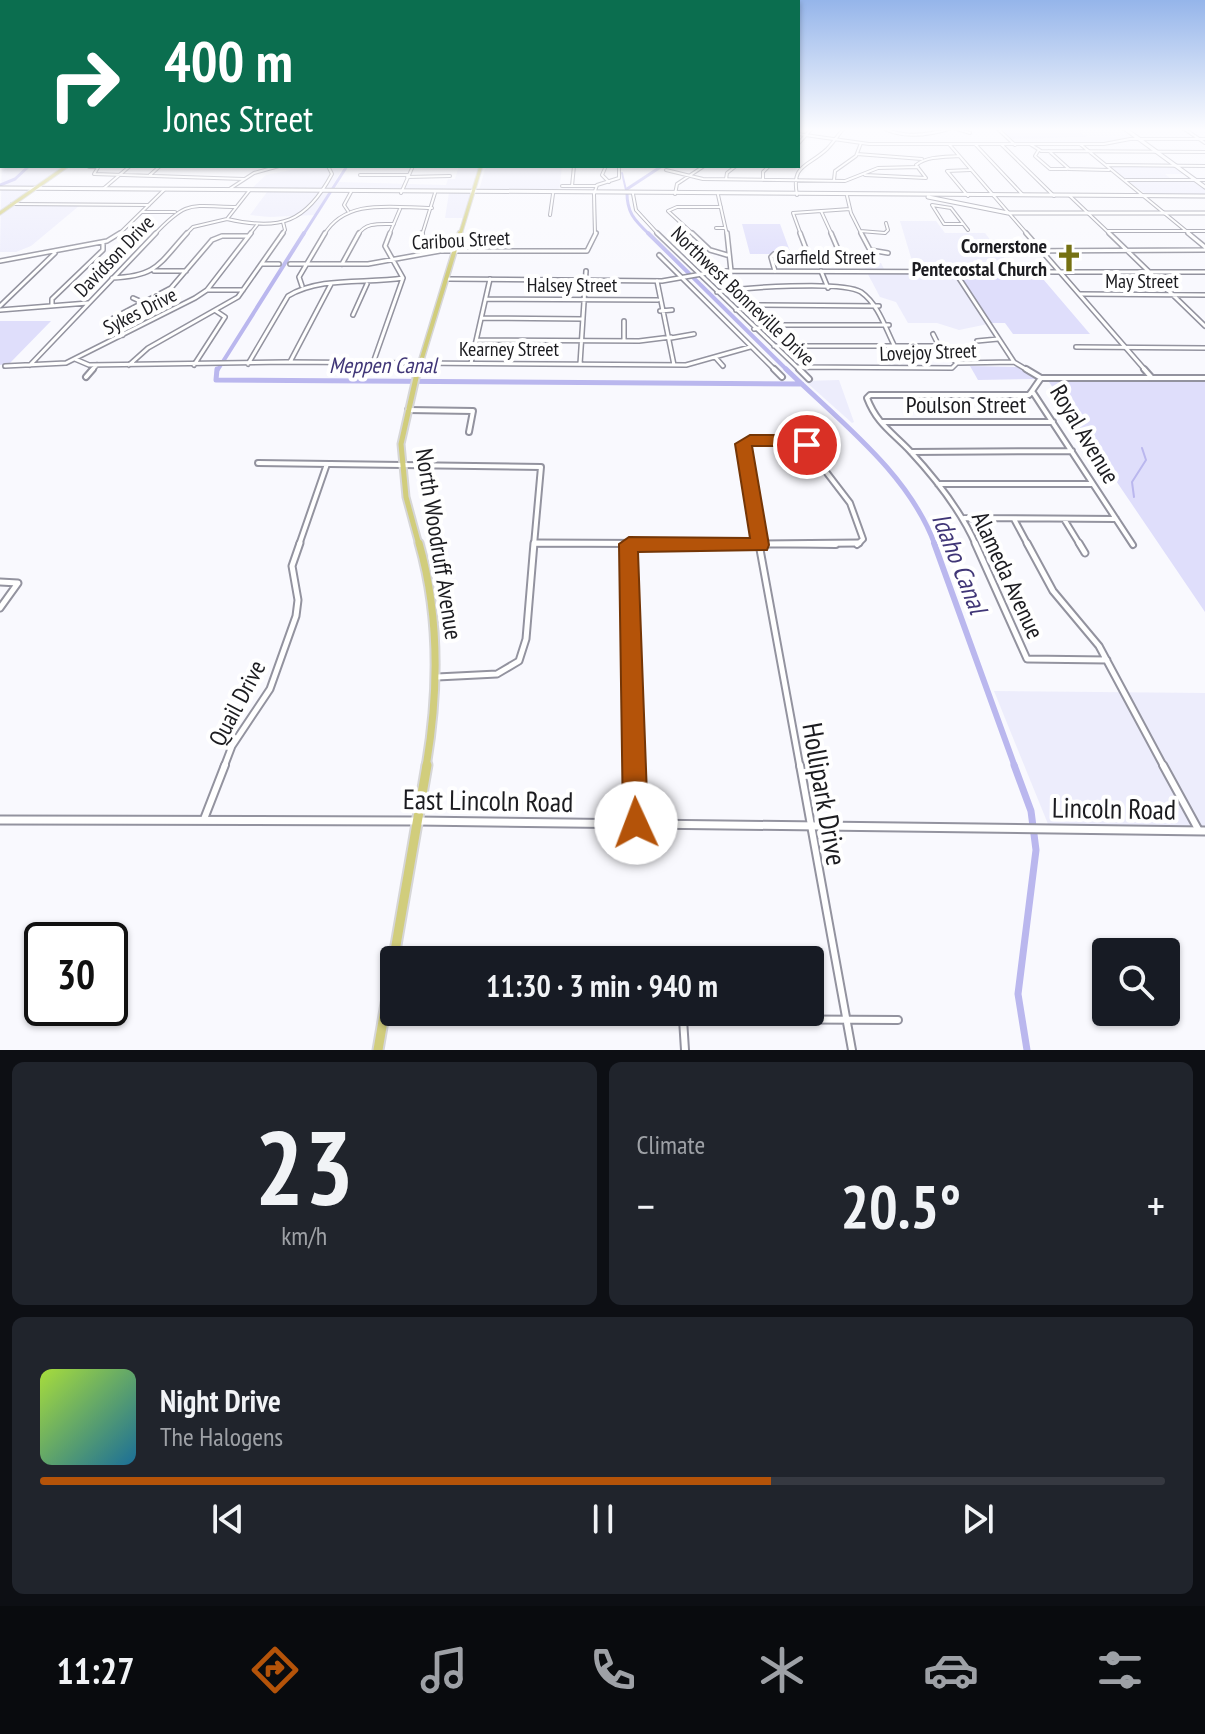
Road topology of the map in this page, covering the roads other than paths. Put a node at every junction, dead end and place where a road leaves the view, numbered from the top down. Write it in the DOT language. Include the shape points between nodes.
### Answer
graph roads {
  1 [pos="50,177"];
  2 [pos="117,177"];
  3 [pos="181,177"];
  4 [pos="248,177"];
  5 [pos="331,177"];
  6 [pos="408,177"];
  7 [pos="478,177"];
  8 [pos="573,177"];
  9 [pos="604,177"];
  10 [pos="619,177"];
  11 [pos="687,177"];
  12 [pos="698,177"];
  13 [pos="726,177"];
  14 [pos="795,177"];
  15 [pos="834,177"];
  16 [pos="859,177"];
  17 [pos="906,177"];
  18 [pos="925,177"];
  19 [pos="952,177"];
  20 [pos="976,177"];
  21 [pos="1005,177"];
  22 [pos="1035,177"];
  23 [pos="1120,177"];
  24 [pos="1192,177"];
  25 [pos="244,179"];
  26 [pos="726,180"];
  27 [pos="763,180"];
  28 [pos="794,180"];
  29 [pos="834,180"];
  30 [pos="1124,180"];
  31 [pos="1196,180"];
  32 [pos="1205,180"];
  33 [pos="609,182"];
  34 [pos="562,186"];
  35 [pos="572,186"];
  36 [pos="596,186"];
  37 [pos="1205,187"];
  38 [pos="0,188"];
  39 [pos="34,188"];
  40 [pos="103,189"];
  41 [pos="164,190"];
  42 [pos="227,191"];
  43 [pos="249,191"];
  44 [pos="322,192"];
  45 [pos="351,192"];
  46 [pos="401,193"];
  47 [pos="435,193"];
  48 [pos="473,193"];
  49 [pos="797,193"];
  50 [pos="553,194"];
  51 [pos="594,194"];
  52 [pos="631,194"];
  53 [pos="675,194"];
  54 [pos="718,195"];
  55 [pos="847,196"];
  56 [pos="879,196"];
  57 [pos="928,196"];
  58 [pos="968,196"];
  59 [pos="994,196"];
  60 [pos="1023,196"];
  61 [pos="1054,196"];
  62 [pos="1070,196"];
  63 [pos="1143,196"];
  64 [pos="1205,196"];
  65 [pos="933,199"];
  66 [pos="12,204"];
  67 [pos="944,204"];
  68 [pos="149,205"];
  69 [pos="236,207"];
  70 [pos="721,207"];
  71 [pos="432,208"];
  72 [pos="400,209"];
  73 [pos="850,209"];
  74 [pos="348,211"];
  75 [pos="821,211"];
  76 [pos="142,212"];
  77 [pos="175,212"];
  78 [pos="0,213"];
  79 [pos="1008,213"];
  80 [pos="1087,213"];
  81 [pos="1163,213"];
  82 [pos="1205,213"];
  83 [pos="550,215"];
  84 [pos="227,219"];
  85 [pos="283,222"];
  86 [pos="886,223"];
  87 [pos="394,224"];
  88 [pos="963,224"];
  89 [pos="257,225"];
  90 [pos="716,228"];
  91 [pos="725,228"];
  92 [pos="968,230"];
  93 [pos="860,231"];
  94 [pos="1106,231"];
  95 [pos="1185,231"];
  96 [pos="1205,231"];
  97 [pos="248,236"];
  98 [pos="103,243"];
  99 [pos="1205,249"];
  100 [pos="870,250"];
  101 [pos="456,251"];
  102 [pos="991,251"];
  103 [pos="1041,251"];
  104 [pos="1127,251"];
  105 [pos="55,253"];
  106 [pos="423,253"];
  107 [pos="888,253"];
  108 [pos="808,254"];
  109 [pos="840,254"];
  110 [pos="659,255"];
  111 [pos="727,255"];
  112 [pos="392,260"];
  113 [pos="0,261"];
  114 [pos="8,261"];
  115 [pos="262,264"];
  116 [pos="279,264"];
  117 [pos="290,264"];
  118 [pos="307,264"];
  119 [pos="342,264"];
  120 [pos="0,268"];
  121 [pos="154,271"];
  122 [pos="186,271"];
  123 [pos="586,271"];
  124 [pos="731,271"];
  125 [pos="775,271"];
  126 [pos="821,271"];
  127 [pos="955,272"];
  128 [pos="1060,272"];
  129 [pos="1148,272"];
  130 [pos="1205,272"];
  131 [pos="696,274"];
  132 [pos="684,277"];
  133 [pos="112,278"];
  134 [pos="403,278"];
  135 [pos="448,279"];
  136 [pos="490,279"];
  137 [pos="585,280"];
  138 [pos="657,281"];
  139 [pos="331,284"];
  140 [pos="367,284"];
  141 [pos="302,286"];
  142 [pos="828,288"];
  143 [pos="207,290"];
  144 [pos="243,290"];
  145 [pos="717,292"];
  146 [pos="1080,294"];
  147 [pos="1172,295"];
  148 [pos="1205,295"];
  149 [pos="133,298"];
  150 [pos="486,299"];
  151 [pos="584,299"];
  152 [pos="658,300"];
  153 [pos="142,302"];
  154 [pos="88,303"];
  155 [pos="52,306"];
  156 [pos="877,306"];
  157 [pos="0,308"];
  158 [pos="672,310"];
  159 [pos="736,310"];
  160 [pos="216,311"];
  161 [pos="660,311"];
  162 [pos="353,315"];
  163 [pos="482,318"];
  164 [pos="583,319"];
  165 [pos="1199,320"];
  166 [pos="1205,320"];
  167 [pos="624,321"];
  168 [pos="886,325"];
  169 [pos="1205,326"];
  170 [pos="754,329"];
  171 [pos="694,334"];
  172 [pos="933,334"];
  173 [pos="123,335"];
  174 [pos="671,337"];
  175 [pos="165,338"];
  176 [pos="998,339"];
  177 [pos="477,340"];
  178 [pos="52,341"];
  179 [pos="60,341"];
  180 [pos="172,341"];
  181 [pos="581,341"];
  182 [pos="624,341"];
  183 [pos="977,341"];
  184 [pos="894,345"];
  185 [pos="774,346"];
  186 [pos="939,346"];
  187 [pos="750,347"];
  188 [pos="1076,347"];
  189 [pos="1126,347"];
  190 [pos="1205,348"];
  191 [pos="715,357"];
  192 [pos="75,359"];
  193 [pos="290,362"];
  194 [pos="1014,362"];
  195 [pos="373,363"];
  196 [pos="421,363"];
  197 [pos="471,363"];
  198 [pos="957,363"];
  199 [pos="248,364"];
  200 [pos="580,364"];
  201 [pos="30,365"];
  202 [pos="97,365"];
  203 [pos="129,365"];
  204 [pos="194,365"];
  205 [pos="674,365"];
  206 [pos="5,366"];
  207 [pos="723,366"];
  208 [pos="795,367"];
  209 [pos="86,377"];
  210 [pos="782,377"];
  211 [pos="1041,378"];
  212 [pos="1152,378"];
  213 [pos="1205,378"];
  214 [pos="809,379"];
  215 [pos="1032,391"];
  216 [pos="407,410"];
  217 [pos="880,422"];
  218 [pos="1053,422"];
  219 [pos="469,432"];
  220 [pos="1072,451"];
  221 [pos="911,452"];
  222 [pos="258,463"];
  223 [pos="327,463"];
  224 [pos="402,464"];
  225 [pos="938,484"];
  226 [pos="1093,484"];
  227 [pos="964,518"];
  228 [pos="1014,519"];
  229 [pos="1064,519"];
  230 [pos="1116,519"];
  231 [pos="535,543"];
  232 [pos="629,544"];
  233 [pos="760,545"];
  234 [pos="1133,545"];
  235 [pos="1085,553"];
  236 [pos="0,582"];
  237 [pos="0,608"];
  238 [pos="1107,660"];
  239 [pos="437,677"];
  240 [pos="0,820"];
  241 [pos="203,821"];
  242 [pos="418,821"];
  243 [pos="636,823"];
  244 [pos="811,826"];
  245 [pos="1023,828"];
  246 [pos="1202,831"];
  247 [pos="845,1019"];
  248 [pos="898,1020"];
  249 [pos="378,1050"];
  250 [pos="685,1050"];
  251 [pos="852,1050"];
  1 -- 39 [label="main road"];
  2 -- 40 [label="street"];
  3 -- 25 [label="street"];
  4 -- 25 [label="street"];
  5 -- 44 [label="street"];
  6 -- 46 [label="street"];
  7 -- 48 [label="main road, North Woodruff Avenue"];
  8 -- 35 [label="street"];
  9 -- 33 [label="street"];
  10 -- 33 [label="street"];
  11 -- 53 [label="street"];
  12 -- 26 [label="street"];
  13 -- 26 [label="street"];
  14 -- 28 [label="street"];
  15 -- 29 [label="street"];
  16 -- 29 [label="street"];
  17 -- 18 [label="street"];
  19 -- 58 [label="street"];
  20 -- 59 [label="street"];
  21 -- 60 [label="street"];
  22 -- 61 [label="street"];
  23 -- 30 [label="street"];
  24 -- 31 [label="main road"];
  25 -- 42 [label="street"];
  26 -- 27 [label="street"];
  27 -- 28 [label="street"];
  28 -- 29 [label="street"];
  28 -- 49 [label="street"];
  30 -- 31 [label="street"];
  30 -- 63 [label="street"];
  31 -- 32 [label="street"];
  31 -- 37 [label="main road"];
  33 -- 36 [label="street"];
  34 -- 35 [label="street"];
  35 -- 36 [label="street"];
  36 -- 51 [label="street"];
  38 -- 39 [label="main road"];
  39 -- 40 [label="main road"];
  39 -- 66 [label="main road"];
  40 -- 41 [label="main road"];
  41 -- 42 [label="main road"];
  41 -- 68 [label="street"];
  42 -- 43 [label="main road"];
  43 -- 44 [label="main road"];
  43 -- 69 [label="street"];
  44 -- 45 [label="main road"];
  44 -- 85 [label="street" via="307,212"];
  45 -- 46 [label="main road"];
  45 -- 74 [label="street" via="344,205"];
  46 -- 47 [label="main road"];
  47 -- 48 [label="main road"];
  47 -- 71 [label="street"];
  48 -- 50 [label="main road"];
  48 -- 101 [label="main road, North Woodruff Avenue"];
  49 -- 54 [label="main road"];
  49 -- 55 [label="main road"];
  50 -- 51 [label="main road"];
  50 -- 83 [label="street"];
  51 -- 52 [label="main road"];
  51 -- 101 [label="street, Caribou Street" via="596,234 587,251"];
  52 -- 53 [label="main road"];
  52 -- 131 [label="street, Northwest Bonneville Drive" via="642,219"];
  53 -- 54 [label="main road"];
  54 -- 70 [label="street"];
  55 -- 56 [label="main road"];
  55 -- 73 [label="street"];
  56 -- 57 [label="main road"];
  56 -- 65 [label="main road"];
  57 -- 58 [label="main road"];
  57 -- 65 [label="main road"];
  58 -- 59 [label="main road"];
  58 -- 65 [label="main road"];
  59 -- 60 [label="main road"];
  59 -- 79 [label="street"];
  60 -- 61 [label="main road"];
  61 -- 62 [label="main road"];
  62 -- 63 [label="main road"];
  62 -- 80 [label="street"];
  63 -- 64 [label="main road"];
  63 -- 81 [label="street"];
  65 -- 67 [label="main road"];
  66 -- 68 [label="street"];
  66 -- 78 [label="main road"];
  67 -- 79 [label="main road"];
  67 -- 88 [label="street"];
  67 -- 88 [label="street" via="931,206 942,224"];
  68 -- 76 [label="street"];
  69 -- 77 [label="street, Davidson Drive" via="195,206"];
  69 -- 84 [label="street"];
  70 -- 91 [label="street"];
  70 -- 111 [label="street" via="668,211 710,250"];
  71 -- 72 [label="street"];
  71 -- 106 [label="street" via="421,238"];
  72 -- 74 [label="street"];
  72 -- 87 [label="street"];
  73 -- 75 [label="street"];
  73 -- 93 [label="street"];
  74 -- 118 [label="street" via="332,221"];
  75 -- 108 [label="street" via="793,214"];
  75 -- 109 [label="street"];
  76 -- 77 [label="street"];
  76 -- 98 [label="street"];
  77 -- 133 [label="street, Davidson Drive"];
  79 -- 80 [label="main road"];
  79 -- 103 [label="street"];
  80 -- 81 [label="main road"];
  80 -- 94 [label="street"];
  81 -- 82 [label="main road"];
  81 -- 95 [label="street"];
  84 -- 89 [label="street"];
  84 -- 121 [label="street" via="193,227"];
  85 -- 89 [label="street"];
  85 -- 115 [label="street" via="285,230"];
  86 -- 93 [label="street" via="885,233"];
  87 -- 112 [label="street" via="385,246"];
  87 -- 119 [label="street" via="365,225"];
  88 -- 92 [label="street"];
  89 -- 97 [label="street, Sykes Drive"];
  90 -- 91 [label="street"];
  91 -- 111 [label="street" via="731,251"];
  93 -- 100 [label="street"];
  94 -- 95 [label="street"];
  94 -- 104 [label="street"];
  95 -- 96 [label="street"];
  95 -- 99 [label="street"];
  97 -- 122 [label="street" via="216,237"];
  97 -- 143 [label="street, Sykes Drive"];
  98 -- 105 [label="street"];
  98 -- 155 [label="street" via="103,250 52,299"];
  99 -- 104 [label="street"];
  100 -- 107 [label="street"];
  100 -- 109 [label="street" via="868,255"];
  101 -- 106 [label="street, Caribou Street"];
  101 -- 135 [label="main road, North Woodruff Avenue"];
  102 -- 103 [label="street"];
  103 -- 104 [label="street"];
  103 -- 128 [label="street"];
  104 -- 129 [label="street"];
  105 -- 114 [label="street"];
  105 -- 157 [label="street"];
  106 -- 112 [label="street, Caribou Street"];
  108 -- 109 [label="street"];
  108 -- 125 [label="street" via="771,256"];
  110 -- 132 [label="street"];
  111 -- 124 [label="street"];
  112 -- 119 [label="street, Caribou Street"];
  112 -- 134 [label="street"];
  113 -- 114 [label="street"];
  114 -- 120 [label="street"];
  115 -- 116 [label="street"];
  115 -- 144 [label="street"];
  117 -- 118 [label="street, Caribou Street"];
  118 -- 119 [label="street, Caribou Street"];
  118 -- 141 [label="street" via="298,280"];
  121 -- 122 [label="street"];
  121 -- 133 [label="street"];
  122 -- 153 [label="street" via="171,288"];
  123 -- 137 [label="street"];
  124 -- 125 [label="street, Garfield Street"];
  124 -- 131 [label="street, Garfield Street"];
  125 -- 126 [label="street, Garfield Street"];
  126 -- 127 [label="street, Garfield Street"];
  126 -- 142 [label="street"];
  127 -- 128 [label="street, Garfield Street"];
  127 -- 176 [label="street, Royal Avenue"];
  128 -- 129 [label="street, Garfield Street"];
  128 -- 146 [label="street"];
  129 -- 130 [label="street, Garfield Street"];
  129 -- 147 [label="street"];
  131 -- 132 [label="street, Garfield Street"];
  131 -- 145 [label="street, Northwest Bonneville Drive"];
  132 -- 138 [label="street, Garfield Street"];
  132 -- 187 [label="street"];
  133 -- 154 [label="street, Davidson Drive"];
  134 -- 140 [label="street"];
  134 -- 195 [label="street"];
  135 -- 136 [label="street, Garfield Street"];
  135 -- 196 [label="main road, North Woodruff Avenue"];
  136 -- 137 [label="street, Garfield Street"];
  136 -- 150 [label="street"];
  137 -- 138 [label="street, Garfield Street"];
  137 -- 151 [label="street"];
  138 -- 152 [label="street"];
  139 -- 140 [label="street"];
  139 -- 141 [label="street"];
  139 -- 193 [label="street"];
  140 -- 162 [label="street"];
  141 -- 199 [label="street" via="288,296"];
  142 -- 145 [label="street"];
  142 -- 156 [label="street" via="857,290"];
  143 -- 144 [label="street"];
  143 -- 173 [label="street, Sykes Drive"];
  144 -- 160 [label="street"];
  145 -- 159 [label="street, Northwest Bonneville Drive"];
  146 -- 147 [label="street, May Street"];
  146 -- 189 [label="street"];
  147 -- 148 [label="street, May Street"];
  147 -- 165 [label="street"];
  149 -- 153 [label="street"];
  150 -- 151 [label="street, Halsey Street"];
  150 -- 163 [label="street"];
  151 -- 152 [label="street, Halsey Street"];
  151 -- 164 [label="street"];
  152 -- 161 [label="street"];
  153 -- 173 [label="street" via="106,322"];
  154 -- 155 [label="street"];
  154 -- 178 [label="street, Davidson Drive"];
  155 -- 157 [label="street"];
  156 -- 159 [label="street" via="758,305"];
  156 -- 168 [label="street"];
  158 -- 161 [label="street"];
  159 -- 170 [label="street, Northwest Bonneville Drive"];
  160 -- 175 [label="street"];
  160 -- 204 [label="street" via="225,317"];
  161 -- 174 [label="street"];
  163 -- 164 [label="street"];
  163 -- 177 [label="street"];
  164 -- 181 [label="street"];
  165 -- 166 [label="street"];
  165 -- 169 [label="street"];
  167 -- 182 [label="street"];
  168 -- 170 [label="street"];
  168 -- 184 [label="street"];
  170 -- 185 [label="street, Northwest Bonneville Drive"];
  171 -- 174 [label="street"];
  172 -- 186 [label="street"];
  173 -- 192 [label="street, Sykes Drive"];
  174 -- 182 [label="street"];
  174 -- 205 [label="street"];
  175 -- 180 [label="street"];
  175 -- 203 [label="street"];
  176 -- 183 [label="street"];
  176 -- 194 [label="street, Royal Avenue"];
  177 -- 181 [label="street"];
  177 -- 197 [label="street"];
  178 -- 179 [label="street"];
  178 -- 201 [label="street, Davidson Drive"];
  181 -- 182 [label="street"];
  181 -- 200 [label="street"];
  184 -- 185 [label="street"];
  184 -- 186 [label="street"];
  185 -- 208 [label="street, Northwest Bonneville Drive"];
  186 -- 198 [label="street"];
  187 -- 191 [label="street, Kearney Street"];
  187 -- 210 [label="street"];
  188 -- 189 [label="street"];
  189 -- 190 [label="street"];
  189 -- 212 [label="street"];
  191 -- 205 [label="street, Kearney Street"];
  191 -- 207 [label="street"];
  192 -- 201 [label="street, Sykes Drive"];
  192 -- 202 [label="street, Kearney Street"];
  193 -- 195 [label="street, Kearney Street"];
  193 -- 199 [label="street, Kearney Street"];
  194 -- 198 [label="street, Lovejoy Street"];
  194 -- 211 [label="street, Royal Avenue"];
  195 -- 196 [label="street, Kearney Street"];
  196 -- 197 [label="street, Kearney Street"];
  196 -- 216 [label="main road, North Woodruff Avenue"];
  197 -- 200 [label="street, Kearney Street"];
  198 -- 208 [label="street, Lovejoy Street" via="952,368"];
  199 -- 204 [label="street, Kearney Street"];
  200 -- 205 [label="street, Kearney Street"];
  201 -- 206 [label="street, Sykes Drive"];
  202 -- 203 [label="street, Kearney Street"];
  202 -- 209 [label="street"];
  203 -- 204 [label="street, Kearney Street"];
  208 -- 214 [label="street, Northwest Bonneville Drive"];
  211 -- 212 [label="street"];
  211 -- 215 [label="street, Royal Avenue"];
  212 -- 213 [label="street"];
  215 -- 217 [label="street, Alameda Avenue" via="870,395"];
  215 -- 218 [label="street, Royal Avenue"];
  216 -- 219 [label="street" via="473,411"];
  216 -- 224 [label="main road, North Woodruff Avenue"];
  217 -- 218 [label="street, Poulson Street"];
  217 -- 221 [label="street, Alameda Avenue"];
  218 -- 220 [label="street, Royal Avenue"];
  220 -- 221 [label="street"];
  220 -- 226 [label="street, Royal Avenue"];
  221 -- 225 [label="street, Alameda Avenue"];
  222 -- 223 [label="street"];
  223 -- 224 [label="street"];
  223 -- 241 [label="street, Quail Drive" via="292,566 296,616 270,689 232,746"];
  224 -- 231 [label="street" via="541,467"];
  224 -- 239 [label="main road, North Woodruff Avenue" via="432,595"];
  225 -- 226 [label="street"];
  225 -- 227 [label="street, Alameda Avenue"];
  226 -- 230 [label="street, Royal Avenue"];
  227 -- 228 [label="street"];
  227 -- 238 [label="street, Alameda Avenue" via="1027,659"];
  228 -- 229 [label="street"];
  228 -- 238 [label="street" via="1053,591"];
  229 -- 230 [label="street"];
  229 -- 235 [label="street"];
  230 -- 234 [label="street, Royal Avenue"];
  231 -- 232 [label="street"];
  231 -- 239 [label="street" via="519,661 497,674"];
  232 -- 233 [label="street"];
  232 -- 243 [label="street"];
  233 -- 233 [label="street, Hollipark Drive" via="862,542 853,508 804,443 743,444"];
  233 -- 244 [label="street, Hollipark Drive"];
  236 -- 237 [label="street" via="18,583"];
  238 -- 246 [label="street"];
  239 -- 242 [label="main road, North Woodruff Avenue"];
  240 -- 241 [label="main road, East Lincoln Road"];
  241 -- 242 [label="main road, East Lincoln Road"];
  242 -- 243 [label="main road, East Lincoln Road"];
  242 -- 249 [label="main road, North Woodruff Avenue"];
  243 -- 244 [label="main road, East Lincoln Road"];
  244 -- 245 [label="main road, East Lincoln Road"];
  244 -- 247 [label="street, Hollipark Drive"];
  245 -- 246 [label="main road, Lincoln Road"];
  247 -- 248 [label="street"];
  247 -- 250 [label="street" via="683,1019"];
  247 -- 251 [label="street, Hollipark Drive"];
}
